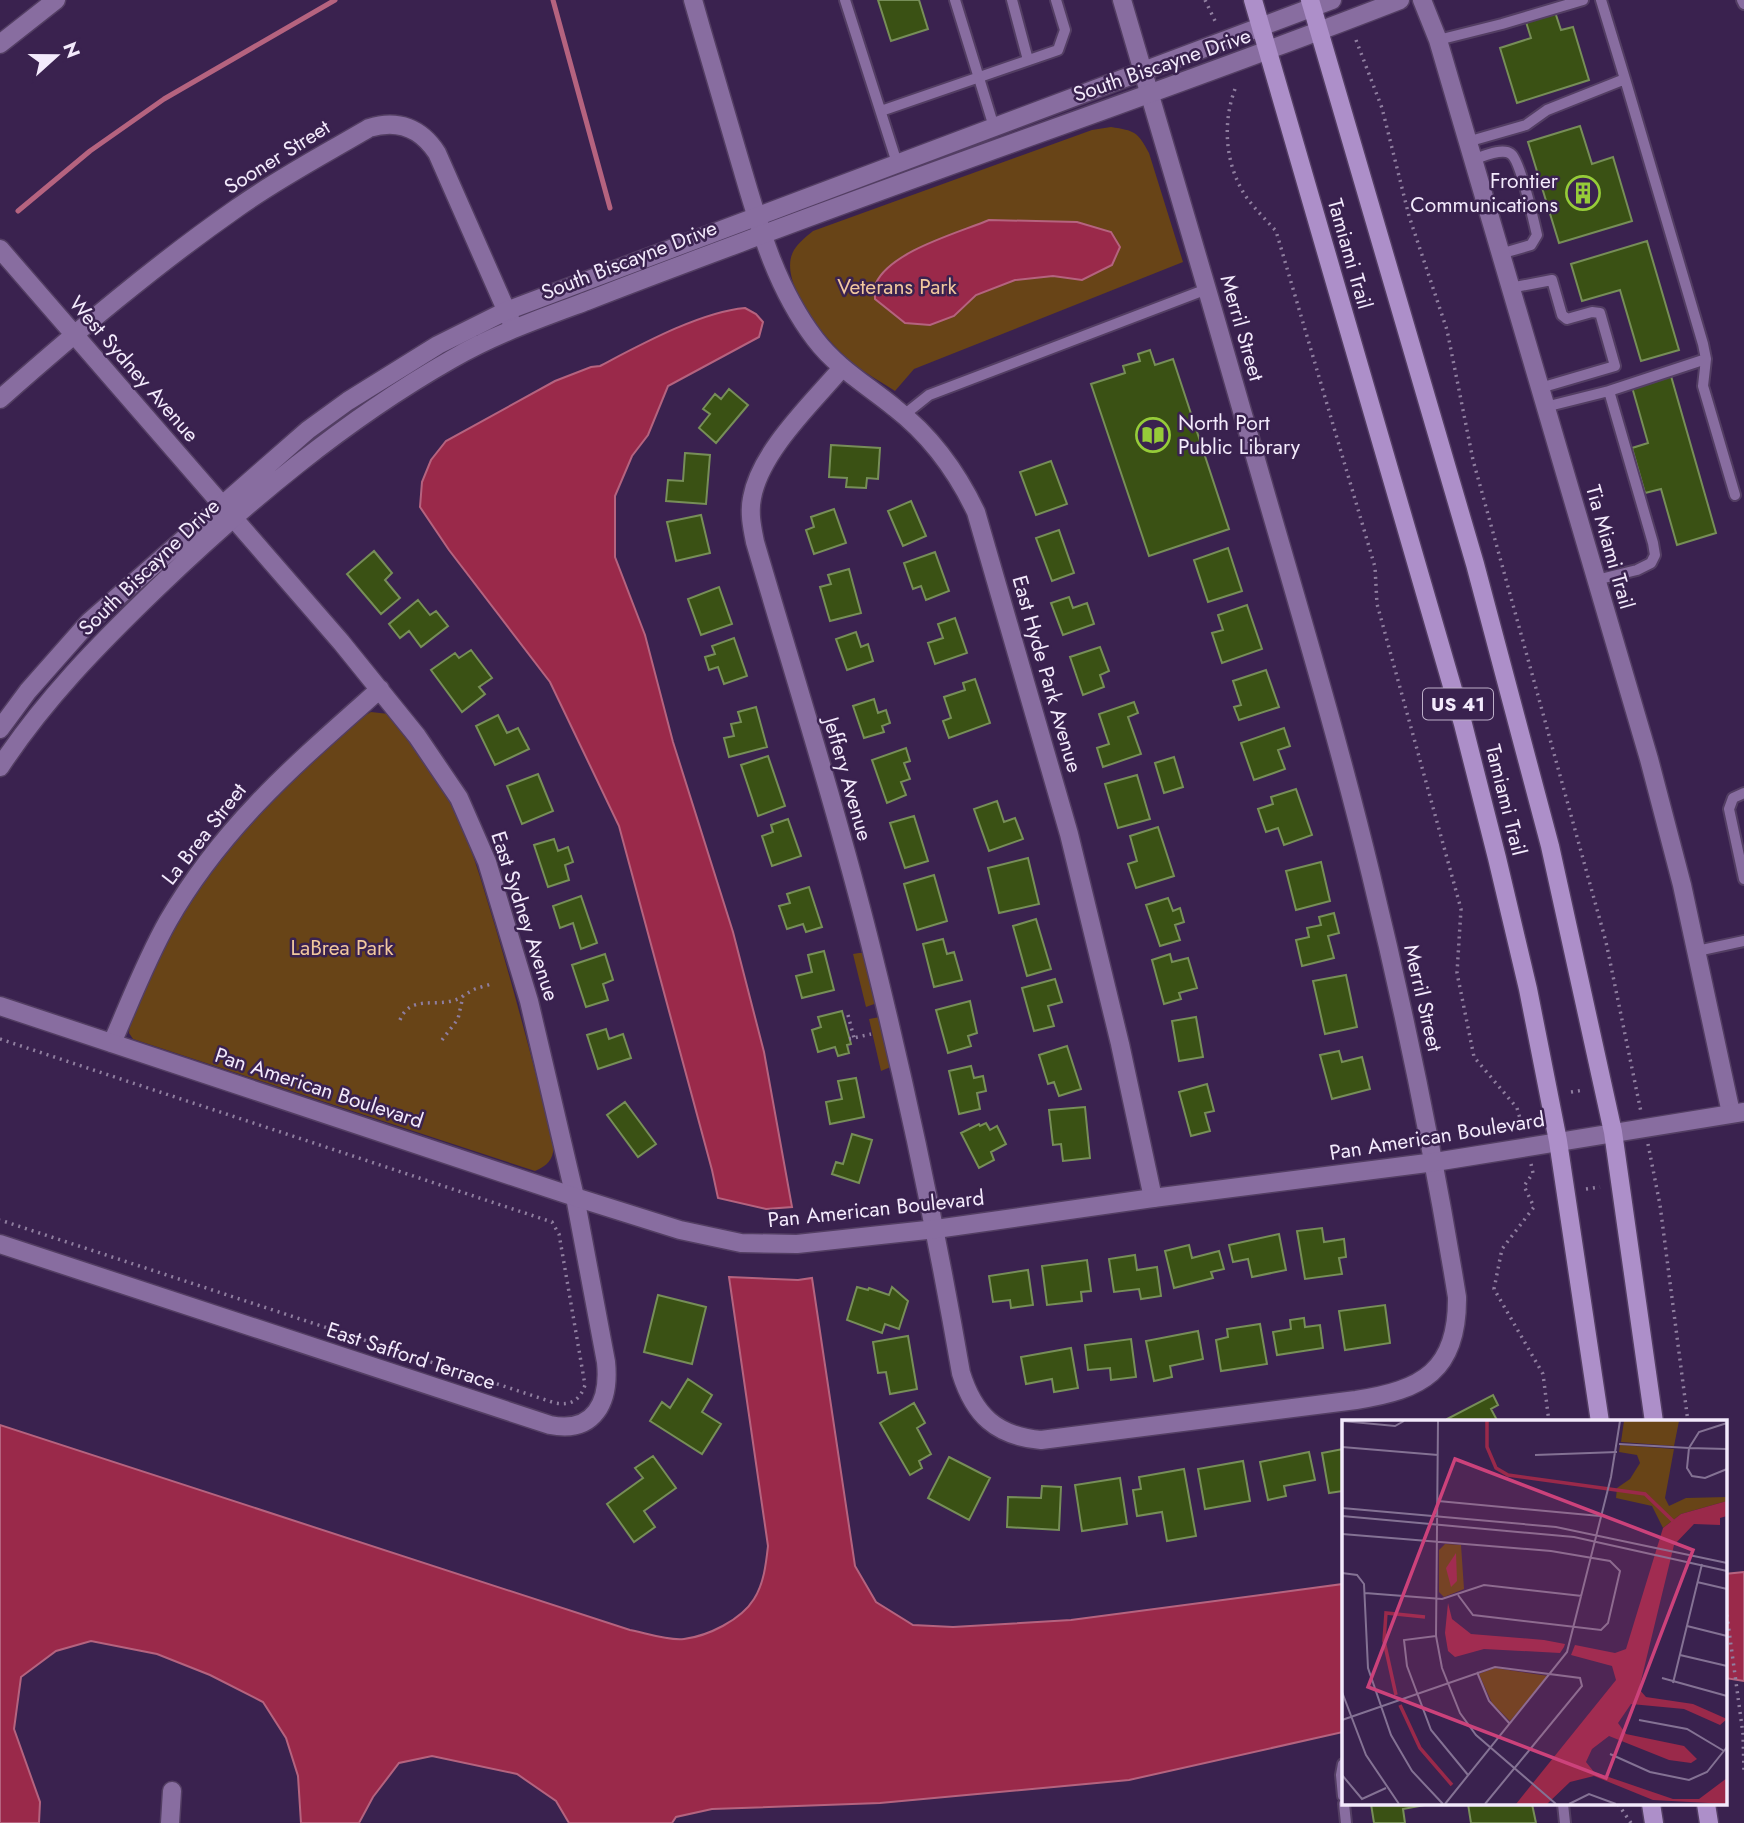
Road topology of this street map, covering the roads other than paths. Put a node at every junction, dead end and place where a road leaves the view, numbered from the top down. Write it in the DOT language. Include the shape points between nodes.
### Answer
graph roads {
  1 [pos="56,0"];
  2 [pos="693,0"];
  3 [pos="845,0"];
  4 [pos="955,0"];
  5 [pos="1012,0"];
  6 [pos="1056,0"];
  7 [pos="1122,0"];
  8 [pos="1253,0"];
  9 [pos="1332,0"];
  10 [pos="1400,0"];
  11 [pos="1422,0"];
  12 [pos="1583,0"];
  13 [pos="1601,0"];
  14 [pos="1311,4"];
  15 [pos="1261,27"];
  16 [pos="1319,32"];
  17 [pos="1438,40"];
  18 [pos="0,44"];
  19 [pos="1268,51"];
  20 [pos="1028,60"];
  21 [pos="1143,71"];
  22 [pos="978,76"];
  23 [pos="1625,79"];
  24 [pos="1149,93"];
  25 [pos="881,111"];
  26 [pos="994,127"];
  27 [pos="1470,151"];
  28 [pos="897,163"];
  29 [pos="756,216"];
  30 [pos="761,235"];
  31 [pos="0,249"];
  32 [pos="1500,254"];
  33 [pos="1510,288"];
  34 [pos="1208,289"];
  35 [pos="506,311"];
  36 [pos="514,328"];
  37 [pos="73,334"];
  38 [pos="1706,359"];
  39 [pos="841,369"];
  40 [pos="1540,388"];
  41 [pos="1605,392"];
  42 [pos="0,399"];
  43 [pos="1545,407"];
  44 [pos="904,415"];
  45 [pos="1735,495"];
  46 [pos="227,511"];
  47 [pos="1596,580"];
  48 [pos="380,689"];
  49 [pos="0,729"];
  50 [pos="0,767"];
  51 [pos="1744,793"];
  52 [pos="1744,879"];
  53 [pos="1744,941"];
  54 [pos="1697,951"];
  55 [pos="0,1006"];
  56 [pos="112,1043"];
  57 [pos="1738,1113"];
  58 [pos="1613,1132"];
  59 [pos="1558,1141"];
  60 [pos="1435,1162"];
  61 [pos="575,1197"];
  62 [pos="1153,1198"];
  63 [pos="936,1229"];
  64 [pos="0,1244"];
  65 [pos="1600,1420"];
  66 [pos="1654,1420"];
  67 [pos="172,1791"];
  68 [pos="170,1823"];
  1 -- 18 [label="street"];
  2 -- 29 [label="street, East Hyde Park Avenue"];
  3 -- 25 [label="lane"];
  4 -- 22 [label="lane"];
  5 -- 20 [label="lane"];
  6 -- 20 [label="lane" via="1065,30 1058,50"];
  7 -- 21 [label="street, Merril Street"];
  8 -- 15 [label="main road, Tamiami Trail / US 41"];
  9 -- 14 [label="street, South Biscayne Drive"];
  10 -- 16 [label="street, South Biscayne Drive"];
  11 -- 17 [label="street, Tia Miami Trail"];
  12 -- 17 [label="lane"];
  13 -- 23 [label="lane"];
  14 -- 15 [label="street, South Biscayne Drive"];
  14 -- 16 [label="main road, Tamiami Trail / US 41"];
  15 -- 19 [label="main road, Tamiami Trail / US 41"];
  15 -- 21 [label="street, South Biscayne Drive"];
  16 -- 19 [label="street, South Biscayne Drive"];
  16 -- 58 [label="main road, Tamiami Trail / US 41" via="1515,712 1550,846"];
  17 -- 27 [label="street, Tia Miami Trail"];
  19 -- 24 [label="street, South Biscayne Drive"];
  19 -- 59 [label="main road, Tamiami Trail / US 41" via="1464,724 1528,989"];
  20 -- 22 [label="lane"];
  21 -- 24 [label="street, Merril Street"];
  21 -- 26 [label="street, South Biscayne Drive"];
  22 -- 25 [label="lane"];
  22 -- 26 [label="lane"];
  23 -- 27 [label="lane" via="1547,110"];
  23 -- 38 [label="lane"];
  24 -- 30 [label="street, South Biscayne Drive"];
  24 -- 34 [label="street, Merril Street"];
  25 -- 28 [label="lane"];
  26 -- 28 [label="street, South Biscayne Drive"];
  27 -- 32 [label="street, Tia Miami Trail"];
  27 -- 32 [label="lane" via="1511,154 1524,187 1537,235 1531,245"];
  28 -- 29 [label="street, South Biscayne Drive"];
  29 -- 30 [label="street, East Hyde Park Avenue"];
  29 -- 35 [label="street, South Biscayne Drive"];
  30 -- 36 [label="street, South Biscayne Drive"];
  30 -- 39 [label="street, East Hyde Park Avenue" via="787,297"];
  31 -- 37 [label="street, West Sydney Avenue"];
  32 -- 33 [label="street, Tia Miami Trail"];
  33 -- 40 [label="street, Tia Miami Trail"];
  33 -- 40 [label="lane" via="1552,281 1567,319 1600,313 1615,366"];
  34 -- 44 [label="lane" via="929,395"];
  34 -- 60 [label="street, Merril Street" via="1346,775"];
  35 -- 36 [label="street, Sooner Street"];
  35 -- 37 [label="street, Sooner Street" via="437,153 420,133 393,123 369,128 238,207"];
  35 -- 46 [label="street, South Biscayne Drive" via="438,345 348,401 308,430"];
  36 -- 46 [label="street, South Biscayne Drive" via="454,358 366,412"];
  37 -- 42 [label="street, Sooner Street"];
  37 -- 46 [label="street, West Sydney Avenue"];
  38 -- 41 [label="lane"];
  38 -- 45 [label="lane" via="1703,386"];
  39 -- 44 [label="street, East Hyde Park Avenue"];
  39 -- 63 [label="street, Jeffery Avenue" via="768,456 752,497 751,519 870,945"];
  40 -- 43 [label="street, Tia Miami Trail"];
  41 -- 43 [label="lane"];
  41 -- 47 [label="lane" via="1655,555 1651,563 1637,570"];
  43 -- 47 [label="street, Tia Miami Trail"];
  44 -- 62 [label="street, East Hyde Park Avenue" via="958,477 983,533 1073,846"];
  46 -- 48 [label="street, East Sydney Avenue"];
  46 -- 49 [label="street, South Biscayne Drive" via="89,622"];
  46 -- 50 [label="street, South Biscayne Drive" via="63,684"];
  47 -- 54 [label="street, Tia Miami Trail" via="1649,759"];
  48 -- 56 [label="street, La Brea Street" via="262,796 205,863 156,942"];
  48 -- 61 [label="street, East Sydney Avenue" via="459,798 487,862 529,1001"];
  51 -- 52 [label="lane" via="1733,798 1729,809"];
  53 -- 54 [label="lane"];
  54 -- 57 [label="street, Tia Miami Trail"];
  55 -- 56 [label="street, Pan American Boulevard"];
  56 -- 61 [label="street, Pan American Boulevard"];
  57 -- 58 [label="street, Pan American Boulevard"];
  58 -- 59 [label="street, Pan American Boulevard"];
  58 -- 66 [label="main road, Tamiami Trail / US 41"];
  59 -- 60 [label="street, Pan American Boulevard"];
  59 -- 65 [label="main road, Tamiami Trail / US 41"];
  60 -- 62 [label="street, Pan American Boulevard"];
  60 -- 63 [label="street, Merril Street" via="1457,1297 1450,1346 1431,1375 1419,1383 1388,1395 1343,1402 1041,1440 1002,1430 976,1408 964,1382"];
  61 -- 63 [label="street, Pan American Boulevard" via="680,1230 741,1243 797,1244"];
  61 -- 64 [label="street, East Safford Terrace" via="607,1380 598,1411 568,1427 550,1425"];
  62 -- 63 [label="street, Pan American Boulevard"];
  67 -- 68 [label="street"];
}
